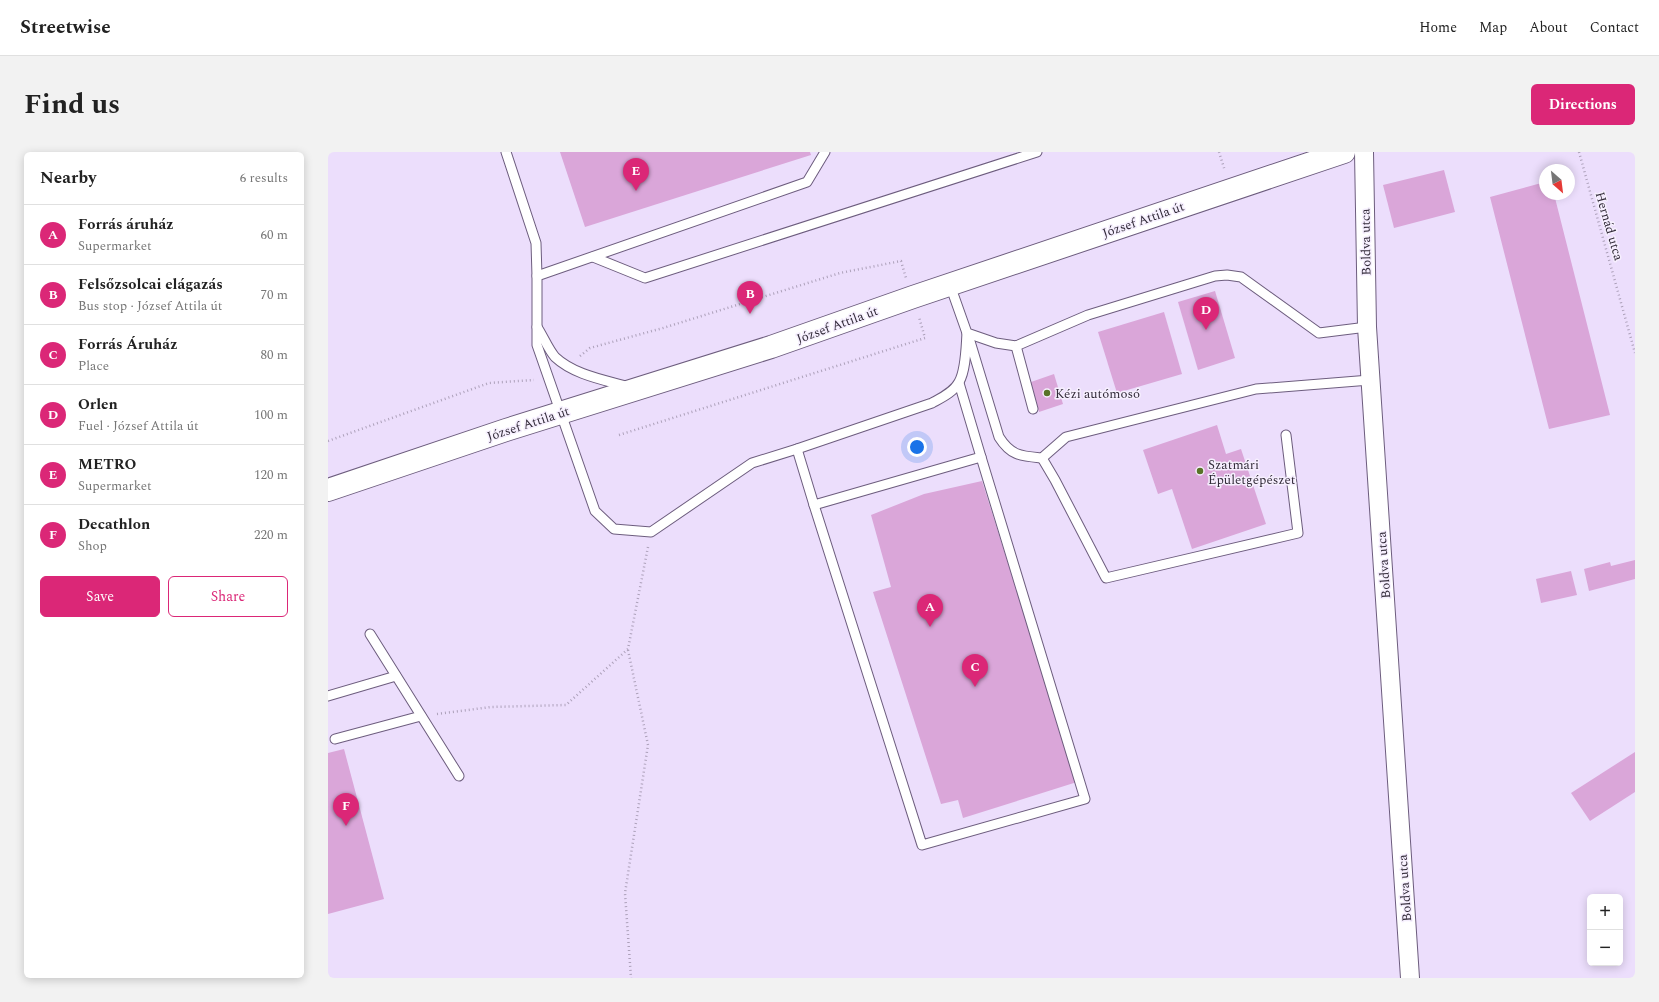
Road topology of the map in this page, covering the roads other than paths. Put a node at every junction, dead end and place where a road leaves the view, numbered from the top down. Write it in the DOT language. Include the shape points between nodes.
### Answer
graph roads {
  1 [pos="506,152"];
  2 [pos="825,152"];
  3 [pos="1037,152"];
  4 [pos="1344,152"];
  5 [pos="1364,152"];
  6 [pos="593,257"];
  7 [pos="537,276"];
  8 [pos="950,285"];
  9 [pos="537,326"];
  10 [pos="1367,327"];
  11 [pos="967,333"];
  12 [pos="1016,346"];
  13 [pos="1370,380"];
  14 [pos="959,383"];
  15 [pos="634,389"];
  16 [pos="1034,409"];
  17 [pos="560,413"];
  18 [pos="1286,435"];
  19 [pos="797,449"];
  20 [pos="981,458"];
  21 [pos="1042,458"];
  22 [pos="328,490"];
  23 [pos="814,505"];
  24 [pos="370,634"];
  25 [pos="396,676"];
  26 [pos="328,696"];
  27 [pos="422,716"];
  28 [pos="335,739"];
  29 [pos="459,776"];
  30 [pos="1410,978"];
  1 -- 7 [label="lane" via="536,243"];
  2 -- 6 [label="lane" via="807,182"];
  3 -- 6 [label="lane" via="645,278"];
  4 -- 8 [label="main road, József Attila út"];
  5 -- 10 [label="street, Boldva utca"];
  6 -- 7 [label="lane"];
  7 -- 9 [label="lane"];
  8 -- 11 [label="lane"];
  8 -- 15 [label="main road, József Attila út" via="771,347"];
  9 -- 15 [label="lane" via="554,356 567,366"];
  9 -- 17 [label="lane" via="537,345"];
  10 -- 12 [label="lane" via="1320,333 1241,277 1227,275 1215,276 1088,315"];
  10 -- 13 [label="street, Boldva utca"];
  11 -- 12 [label="lane" via="996,343"];
  11 -- 14 [label="lane" via="964,366"];
  11 -- 21 [label="lane" via="999,437 1012,453"];
  12 -- 16 [label="lane"];
  13 -- 21 [label="lane" via="1256,389 1066,437"];
  13 -- 30 [label="street, Boldva utca"];
  14 -- 19 [label="lane" via="946,395 932,402"];
  14 -- 20 [label="lane"];
  15 -- 17 [label="main road, József Attila út"];
  17 -- 19 [label="lane" via="595,511 614,529 651,532 752,463"];
  17 -- 22 [label="main road, József Attila út"];
  18 -- 21 [label="lane" via="1298,534 1106,578"];
  19 -- 23 [label="lane"];
  20 -- 23 [label="lane"];
  20 -- 23 [label="lane" via="1085,800 922,845"];
  24 -- 25 [label="lane"];
  25 -- 26 [label="lane"];
  25 -- 27 [label="lane"];
  27 -- 28 [label="lane"];
  27 -- 29 [label="lane"];
}
